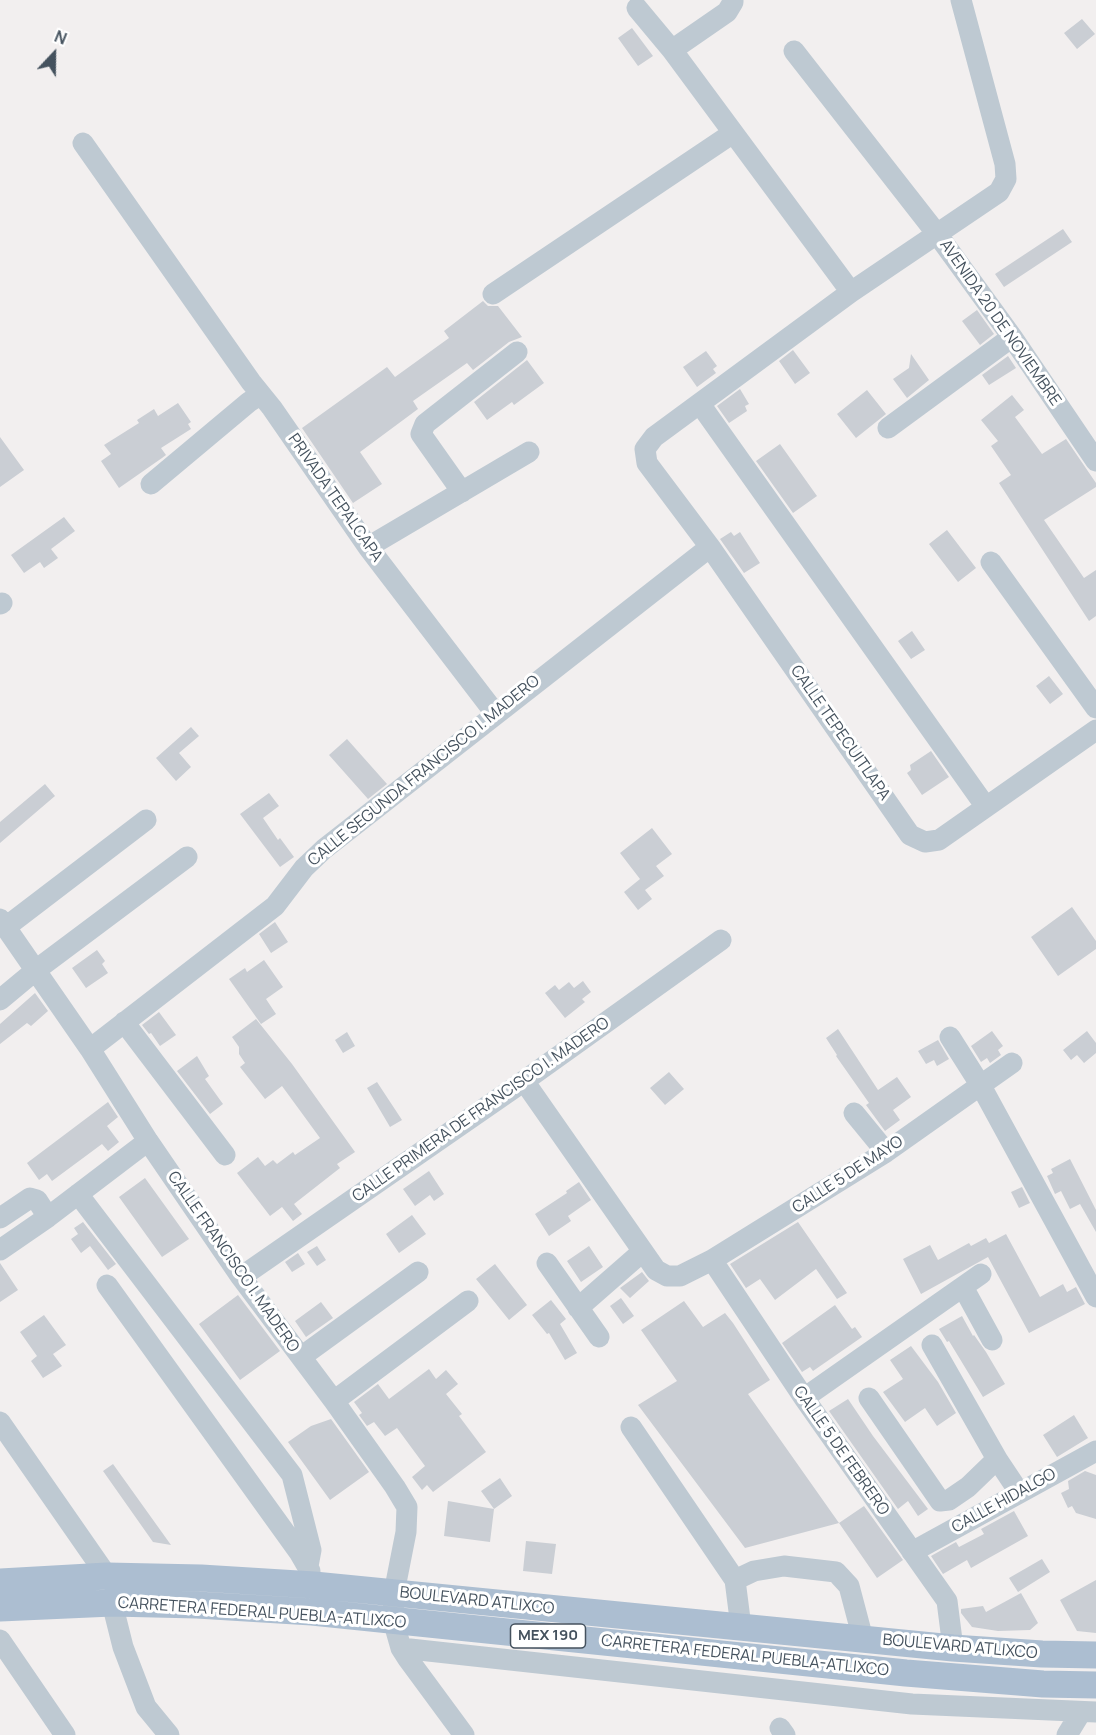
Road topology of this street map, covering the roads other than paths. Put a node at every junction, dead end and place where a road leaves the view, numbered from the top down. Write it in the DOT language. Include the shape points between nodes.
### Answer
graph roads {
  1 [pos="733,0"];
  2 [pos="961,0"];
  3 [pos="637,8"];
  4 [pos="672,50"];
  5 [pos="794,51"];
  6 [pos="733,133"];
  7 [pos="83,143"];
  8 [pos="937,234"];
  9 [pos="851,292"];
  10 [pos="493,294"];
  11 [pos="1012,337"];
  12 [pos="517,352"];
  13 [pos="260,395"];
  14 [pos="700,404"];
  15 [pos="888,428"];
  16 [pos="529,452"];
  17 [pos="1096,460"];
  18 [pos="151,484"];
  19 [pos="462,492"];
  20 [pos="368,547"];
  21 [pos="710,547"];
  22 [pos="992,562"];
  23 [pos="1096,708"];
  24 [pos="495,713"];
  25 [pos="1096,730"];
  26 [pos="986,807"];
  27 [pos="146,820"];
  28 [pos="187,857"];
  29 [pos="3,923"];
  30 [pos="721,940"];
  31 [pos="36,970"];
  32 [pos="0,1000"];
  33 [pos="124,1022"];
  34 [pos="950,1037"];
  35 [pos="90,1049"];
  36 [pos="1012,1063"];
  37 [pos="524,1081"];
  38 [pos="981,1086"];
  39 [pos="854,1113"];
  40 [pos="148,1141"];
  41 [pos="886,1152"];
  42 [pos="225,1155"];
  43 [pos="78,1194"];
  44 [pos="48,1217"];
  45 [pos="0,1218"];
  46 [pos="0,1250"];
  47 [pos="642,1252"];
  48 [pos="712,1260"];
  49 [pos="547,1263"];
  50 [pos="418,1272"];
  51 [pos="981,1274"];
  52 [pos="241,1277"];
  53 [pos="107,1285"];
  54 [pos="963,1287"];
  55 [pos="1096,1297"];
  56 [pos="468,1300"];
  57 [pos="578,1308"];
  58 [pos="599,1337"];
  59 [pos="992,1340"];
  60 [pos="932,1345"];
  61 [pos="301,1357"];
  62 [pos="804,1398"];
  63 [pos="869,1398"];
  64 [pos="334,1401"];
  65 [pos="0,1422"];
  66 [pos="631,1427"];
  67 [pos="1096,1451"];
  68 [pos="992,1464"];
  69 [pos="1012,1496"];
  70 [pos="912,1552"];
  71 [pos="107,1576"];
  72 [pos="311,1576"];
  73 [pos="735,1580"];
  74 [pos="0,1582"];
  75 [pos="394,1593"];
  76 [pos="112,1603"];
  77 [pos="0,1608"];
  78 [pos="393,1620"];
  79 [pos="741,1627"];
  80 [pos="784,1631"];
  81 [pos="863,1639"];
  82 [pos="0,1640"];
  83 [pos="401,1648"];
  84 [pos="953,1648"];
  85 [pos="1096,1655"];
  86 [pos="782,1660"];
  87 [pos="999,1682"];
  88 [pos="1096,1685"];
  89 [pos="1006,1707"];
  90 [pos="1088,1712"];
  91 [pos="64,1735"];
  92 [pos="169,1735"];
  93 [pos="464,1735"];
  94 [pos="1067,1735"];
  1 -- 4 [label="street" via="727,12"];
  2 -- 8 [label="street, AVENIDA 20 DE NOVIEMBRE" via="1006,179 999,192"];
  3 -- 4 [label="street"];
  4 -- 6 [label="street"];
  5 -- 8 [label="street"];
  6 -- 9 [label="street"];
  6 -- 10 [label="street"];
  7 -- 13 [label="street, PRIVADA TEPALCAPA"];
  8 -- 9 [label="street"];
  8 -- 11 [label="street, AVENIDA 20 DE NOVIEMBRE"];
  9 -- 14 [label="street"];
  11 -- 15 [label="street"];
  11 -- 17 [label="street, AVENIDA 20 DE NOVIEMBRE"];
  12 -- 19 [label="street" via="425,424 421,434"];
  13 -- 18 [label="street"];
  13 -- 20 [label="street, PRIVADA TEPALCAPA"];
  14 -- 21 [label="street, CALLE TEPECUITLAPA" via="654,437 645,449 647,464"];
  14 -- 26 [label="street"];
  16 -- 19 [label="street"];
  19 -- 20 [label="street"];
  20 -- 24 [label="street, PRIVADA TEPALCAPA"];
  21 -- 24 [label="street, CALLE SEGUNDA FRANCISCO I. MADERO"];
  21 -- 26 [label="street, CALLE TEPECUITLAPA" via="910,835 925,842 939,840"];
  22 -- 23 [label="street"];
  24 -- 33 [label="street, CALLE SEGUNDA FRANCISCO I. MADERO" via="324,849 275,906"];
  25 -- 26 [label="street, CALLE TEPECUITLAPA"];
  27 -- 29 [label="street"];
  28 -- 31 [label="street"];
  29 -- 31 [label="street, CALLE FRANCISCO I. MADERO"];
  30 -- 37 [label="street, CALLE PRIMERA DE FRANCISCO I. MADERO"];
  31 -- 32 [label="street"];
  31 -- 35 [label="street, CALLE FRANCISCO I. MADERO"];
  33 -- 35 [label="street, CALLE SEGUNDA FRANCISCO I. MADERO"];
  33 -- 42 [label="street"];
  34 -- 38 [label="street"];
  35 -- 40 [label="street, CALLE FRANCISCO I. MADERO"];
  36 -- 38 [label="street, CALLE 5 DE MAYO"];
  37 -- 47 [label="street"];
  37 -- 52 [label="street, CALLE PRIMERA DE FRANCISCO I. MADERO"];
  38 -- 41 [label="street, CALLE 5 DE MAYO"];
  38 -- 55 [label="street"];
  39 -- 41 [label="street"];
  40 -- 43 [label="street"];
  40 -- 52 [label="street, CALLE FRANCISCO I. MADERO"];
  41 -- 48 [label="street, CALLE 5 DE MAYO"];
  43 -- 44 [label="street"];
  43 -- 72 [label="street" via="292,1475 311,1550"];
  44 -- 45 [label="street" via="37,1200 30,1198"];
  44 -- 46 [label="street"];
  47 -- 48 [label="street, CALLE 5 DE MAYO" via="656,1270 667,1276 680,1276"];
  47 -- 57 [label="street"];
  48 -- 62 [label="street, CALLE 5 DE FEBRERO"];
  49 -- 57 [label="street"];
  50 -- 61 [label="street"];
  51 -- 54 [label="street"];
  52 -- 61 [label="street, CALLE FRANCISCO I. MADERO"];
  53 -- 72 [label="street"];
  54 -- 59 [label="street"];
  54 -- 62 [label="street"];
  56 -- 64 [label="street"];
  57 -- 58 [label="street"];
  60 -- 68 [label="street"];
  61 -- 64 [label="street, CALLE FRANCISCO I. MADERO"];
  62 -- 70 [label="street, CALLE 5 DE FEBRERO"];
  63 -- 68 [label="street" via="940,1501 949,1500 968,1487"];
  64 -- 75 [label="street, CALLE FRANCISCO I. MADERO" via="407,1507"];
  65 -- 71 [label="street"];
  66 -- 73 [label="street"];
  67 -- 69 [label="street, CALLE HIDALGO"];
  68 -- 69 [label="street"];
  69 -- 70 [label="street, CALLE HIDALGO"];
  70 -- 84 [label="street, CALLE 5 DE FEBRERO" via="947,1601"];
  71 -- 72 [label="main road, BOULEVARD ATLIXCO / MEX 190"];
  71 -- 74 [label="main road, BOULEVARD ATLIXCO / MEX 190"];
  72 -- 75 [label="main road, BOULEVARD ATLIXCO / MEX 190"];
  73 -- 79 [label="street"];
  73 -- 81 [label="street" via="754,1571 784,1566 836,1572 849,1586"];
  75 -- 78 [label="street, CALLE FRANCISCO I. MADERO"];
  75 -- 79 [label="main road, BOULEVARD ATLIXCO / MEX 190"];
  76 -- 77 [label="main road, CARRETERA FEDERAL PUEBLA-ATLIXCO / MEX 190"];
  76 -- 78 [label="main road, CARRETERA FEDERAL PUEBLA-ATLIXCO / MEX 190"];
  76 -- 92 [label="street" via="123,1647 146,1707"];
  78 -- 83 [label="street, CALLE FRANCISCO I. MADERO"];
  78 -- 86 [label="main road, CARRETERA FEDERAL PUEBLA-ATLIXCO / MEX 190"];
  79 -- 80 [label="main road, BOULEVARD ATLIXCO / MEX 190"];
  80 -- 81 [label="main road, BOULEVARD ATLIXCO / MEX 190"];
  80 -- 86 [label="main road"];
  81 -- 84 [label="main road, BOULEVARD ATLIXCO / MEX 190"];
  82 -- 91 [label="street"];
  83 -- 89 [label="street" via="912,1704"];
  83 -- 93 [label="street, CALLE FRANCISCO I. MADERO"];
  84 -- 85 [label="main road, BOULEVARD ATLIXCO / MEX 190"];
  86 -- 87 [label="main road, CARRETERA FEDERAL PUEBLA-ATLIXCO / MEX 190"];
  87 -- 88 [label="main road, CARRETERA FEDERAL PUEBLA-ATLIXCO / MEX 190"];
  87 -- 89 [label="street"];
  89 -- 90 [label="street"];
  90 -- 94 [label="street"];
}
